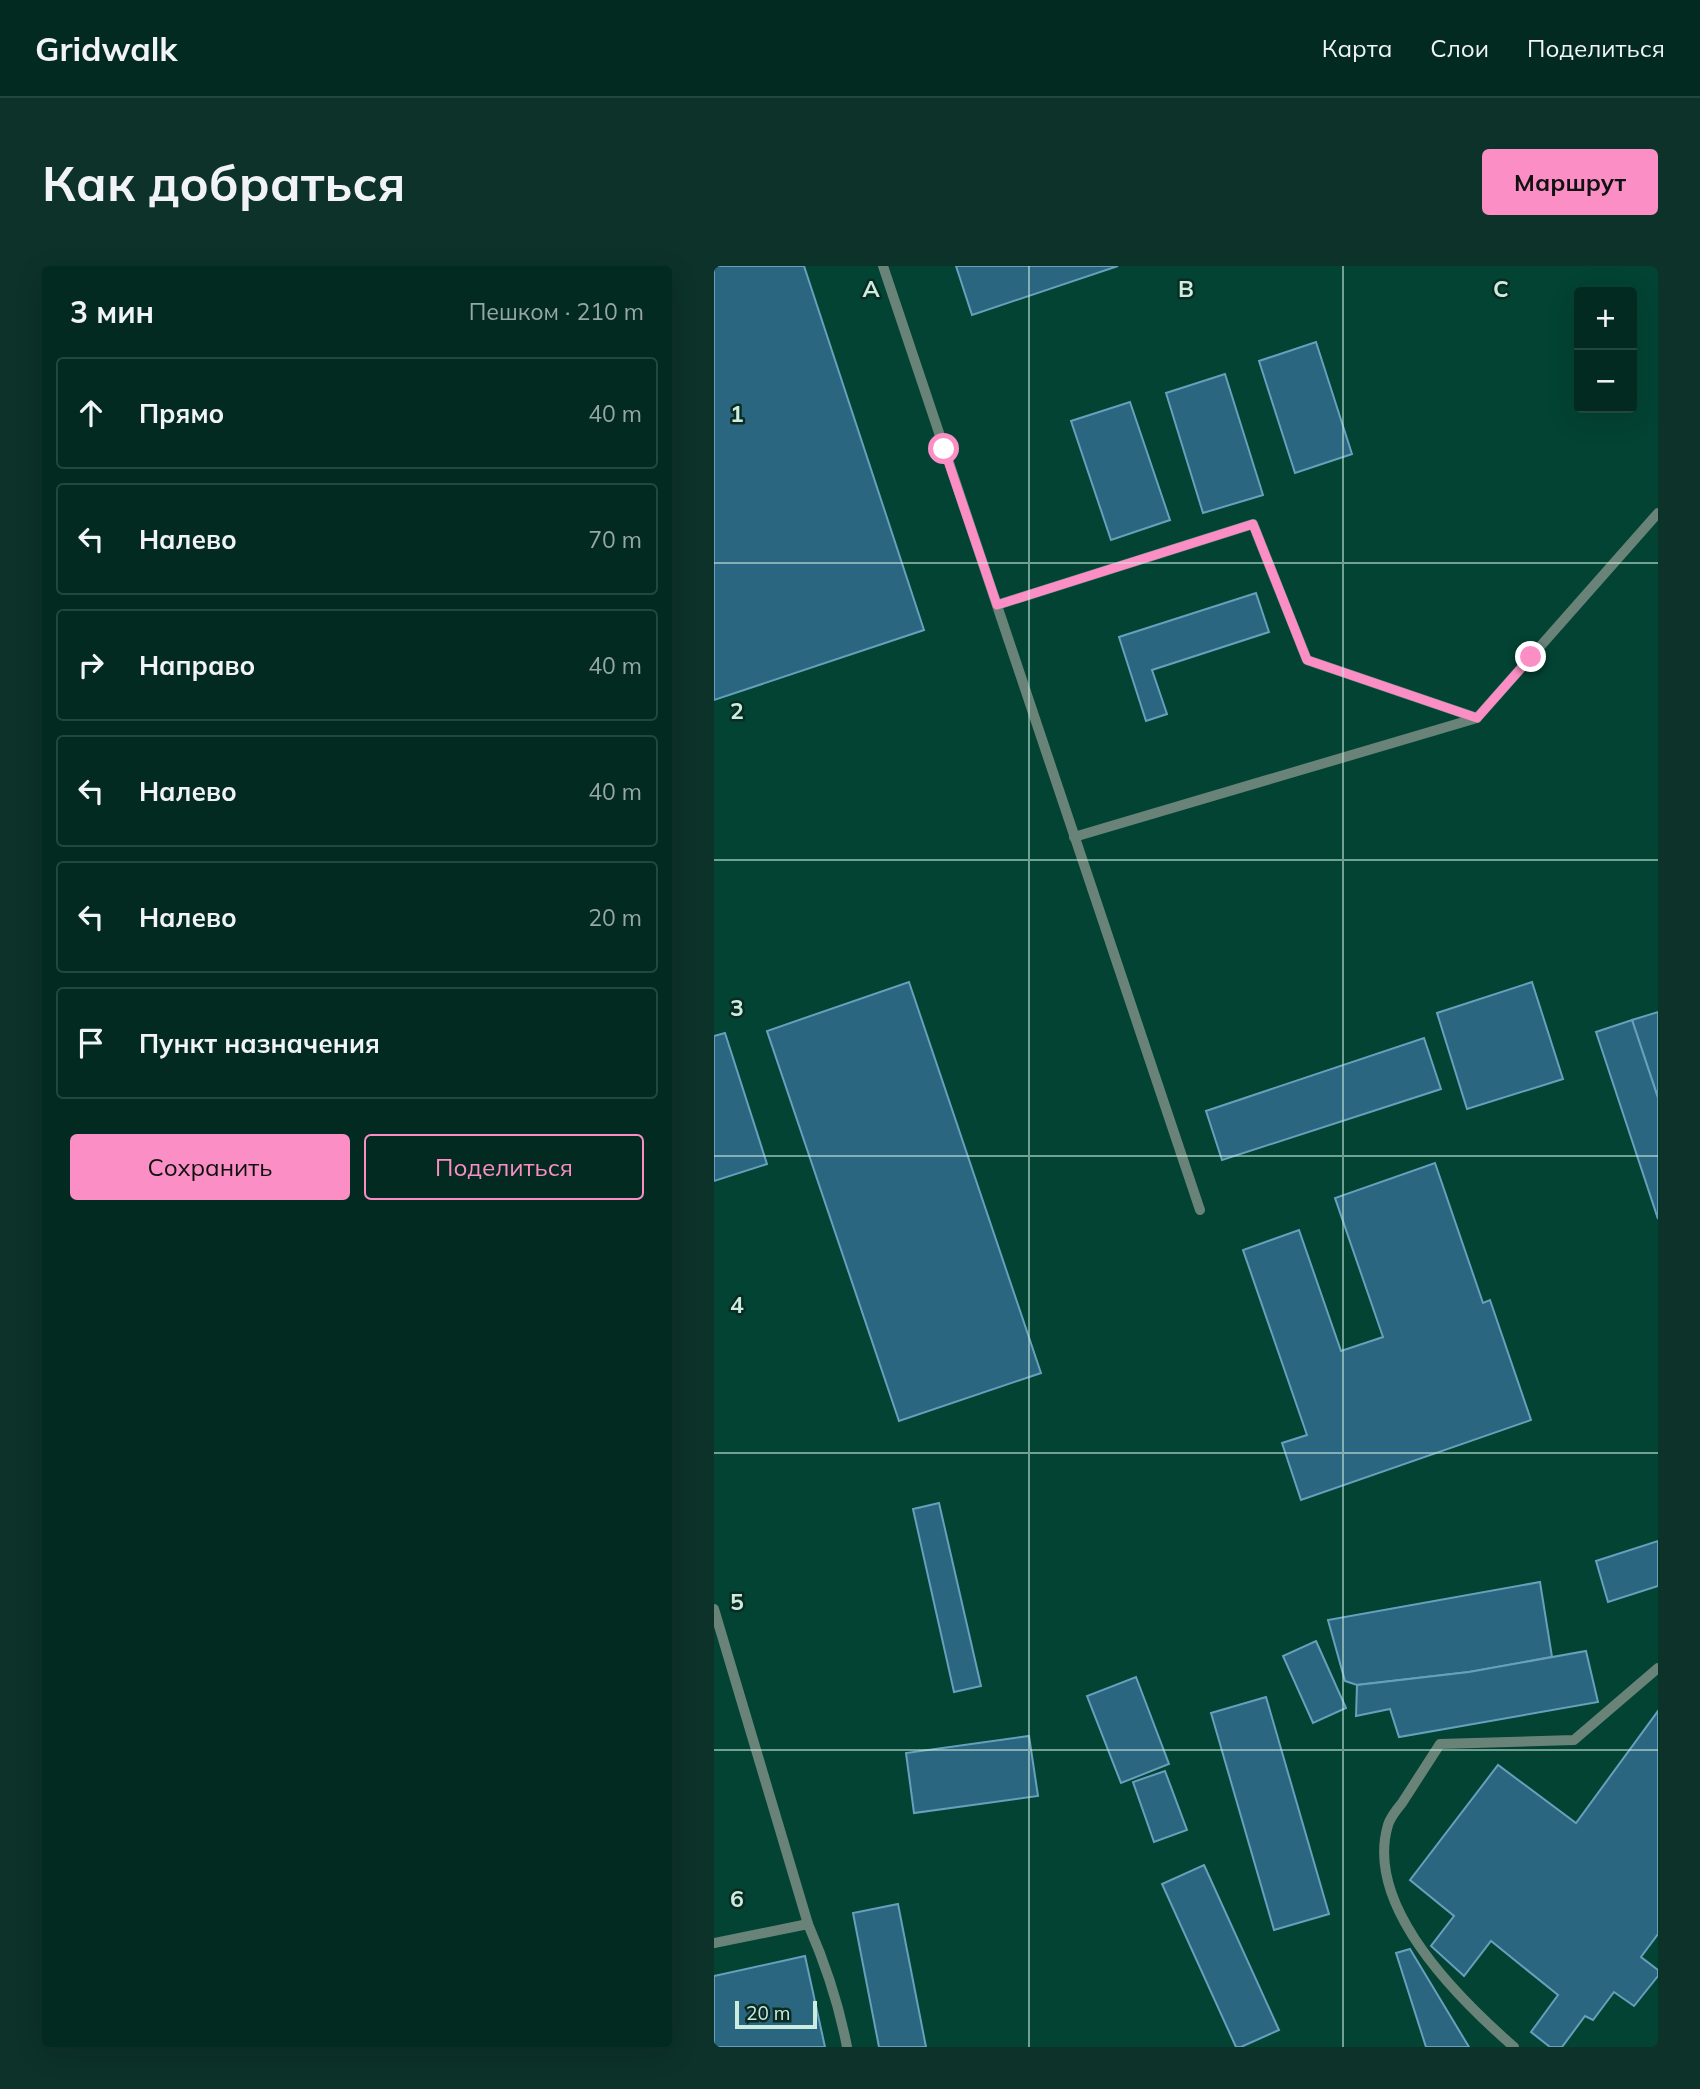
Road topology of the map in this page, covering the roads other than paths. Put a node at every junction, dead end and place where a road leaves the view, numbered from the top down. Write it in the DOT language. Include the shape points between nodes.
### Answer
graph roads {
  1 [pos="883,266"];
  2 [pos="1658,513"];
  3 [pos="997,605"];
  4 [pos="1477,718"];
  5 [pos="1074,836"];
  6 [pos="1199,1210"];
  7 [pos="714,1609"];
  8 [pos="1658,1668"];
  9 [pos="808,1924"];
  10 [pos="714,1943"];
  11 [pos="847,2047"];
  12 [pos="1514,2047"];
  1 -- 3 [label="lane"];
  2 -- 4 [label="lane"];
  3 -- 4 [label="lane" via="1253,524 1307,660"];
  3 -- 5 [label="lane"];
  4 -- 5 [label="lane"];
  5 -- 6 [label="lane"];
  7 -- 9 [label="lane"];
  8 -- 12 [label="lane" via="1574,1740 1440,1744 1388,1824 1384,1864 1397,1909 1438,1969"];
  9 -- 10 [label="lane"];
  9 -- 11 [label="lane" via="822,1956"];
}
